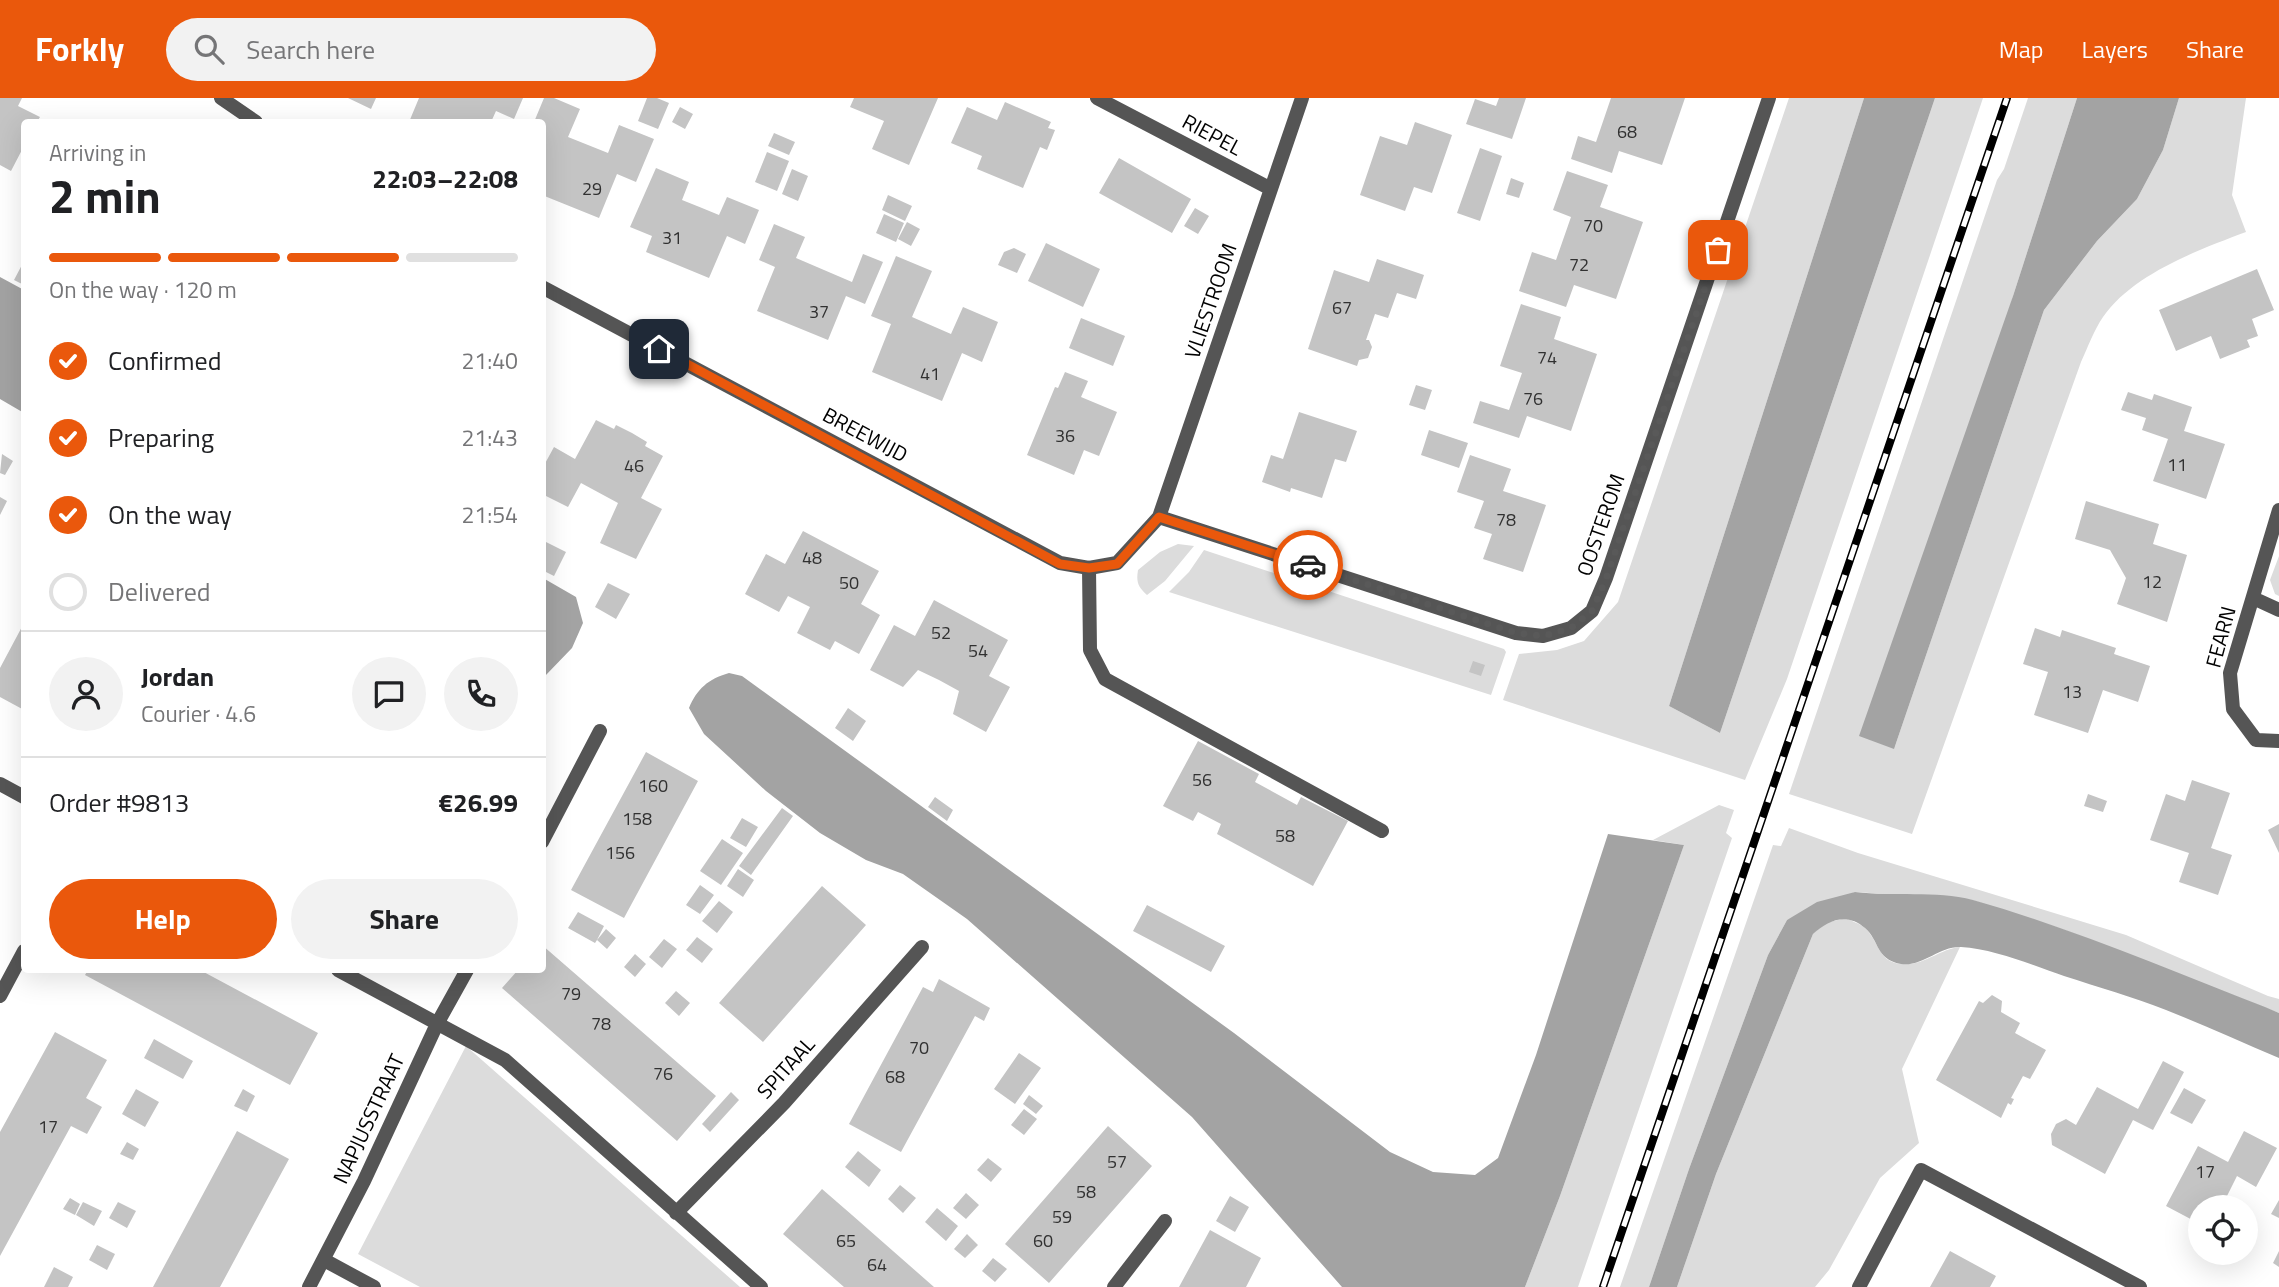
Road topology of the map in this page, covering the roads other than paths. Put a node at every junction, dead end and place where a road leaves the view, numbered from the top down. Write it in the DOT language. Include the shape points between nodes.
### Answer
graph roads {
  1 [pos="221,98"];
  2 [pos="1097,98"];
  3 [pos="1302,98"];
  4 [pos="1769,98"];
  5 [pos="252,119"];
  6 [pos="1271,189"];
  7 [pos="546,289"];
  8 [pos="2279,510"];
  9 [pos="1159,517"];
  10 [pos="1089,568"];
  11 [pos="2253,598"];
  12 [pos="2279,610"];
  13 [pos="600,731"];
  14 [pos="2279,741"];
  15 [pos="0,785"];
  16 [pos="21,796"];
  17 [pos="1382,831"];
  18 [pos="546,834"];
  19 [pos="922,947"];
  20 [pos="21,957"];
  21 [pos="344,973"];
  22 [pos="465,973"];
  23 [pos="3,990"];
  24 [pos="437,1024"];
  25 [pos="676,1213"];
  26 [pos="1165,1222"];
  27 [pos="324,1261"];
  28 [pos="309,1287"];
  29 [pos="374,1287"];
  30 [pos="761,1287"];
  31 [pos="1114,1287"];
  32 [pos="1859,1287"];
  33 [pos="2140,1287"];
  1 -- 5 [label="street"];
  2 -- 6 [label="street, RIEPEL"];
  3 -- 6 [label="street, VLIESTROOM"];
  4 -- 9 [label="street, OOSTEROM" via="1606,579 1592,611 1571,628 1544,636 1516,633"];
  6 -- 9 [label="street, VLIESTROOM"];
  7 -- 10 [label="street, BREEWIJD" via="1060,564"];
  8 -- 11 [label="street, FEARN"];
  9 -- 10 [label="street, BREEWIJD" via="1117,564"];
  10 -- 17 [label="street" via="1090,650 1105,679"];
  11 -- 12 [label="street, FEARN"];
  11 -- 14 [label="street, FEARN" via="2230,673 2233,709 2256,740"];
  13 -- 18 [label="street"];
  15 -- 16 [label="street"];
  19 -- 25 [label="street, SPITAAL" via="784,1103"];
  20 -- 23 [label="street"];
  21 -- 24 [label="street"];
  22 -- 24 [label="street, NAPJUSSTRAAT"];
  24 -- 25 [label="street" via="505,1060"];
  24 -- 27 [label="street, NAPJUSSTRAAT"];
  25 -- 30 [label="street"];
  26 -- 31 [label="street"];
  27 -- 28 [label="street, NAPJUSSTRAAT"];
  27 -- 29 [label="street"];
  32 -- 33 [label="street" via="1921,1170"];
}
